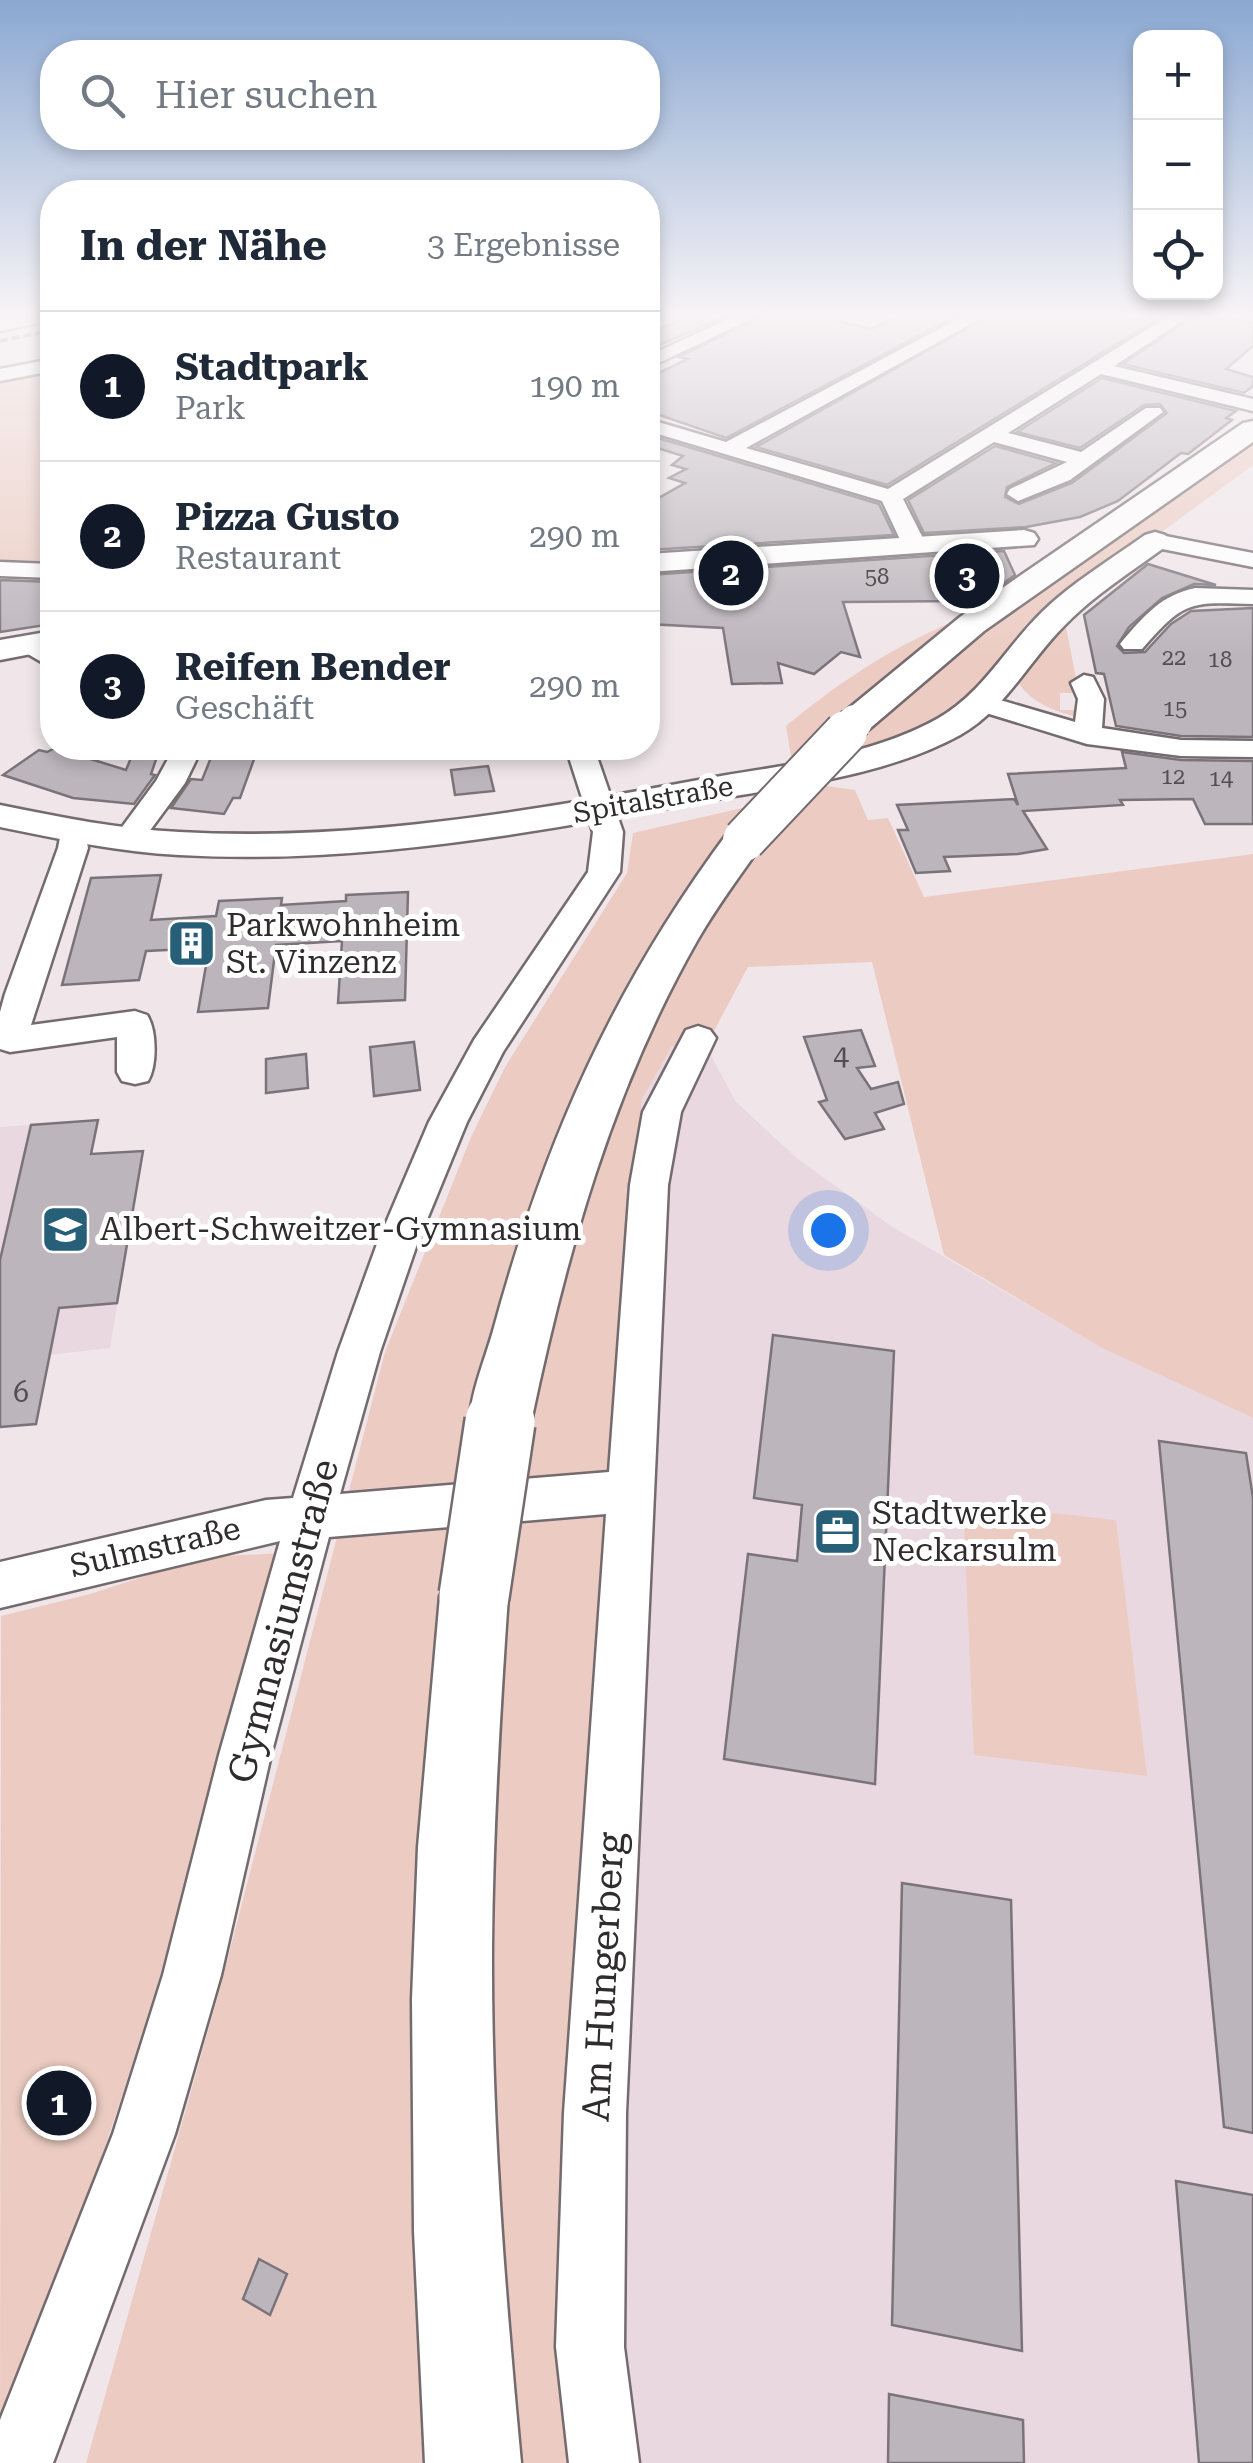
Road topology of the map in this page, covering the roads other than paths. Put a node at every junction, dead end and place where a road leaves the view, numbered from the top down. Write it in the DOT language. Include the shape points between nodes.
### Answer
graph roads {
  1 [pos="767,428"];
  2 [pos="1003,428"];
  3 [pos="1130,428"];
  4 [pos="660,429"];
  5 [pos="1253,429"];
  6 [pos="992,435"];
  7 [pos="728,449"];
  8 [pos="1253,454"];
  9 [pos="1085,460"];
  10 [pos="1018,494"];
  11 [pos="892,497"];
  12 [pos="1207,497"];
  13 [pos="1135,510"];
  14 [pos="1181,519"];
  15 [pos="1024,539"];
  16 [pos="1155,541"];
  17 [pos="914,546"];
  18 [pos="1253,560"];
  19 [pos="660,562"];
  20 [pos="0,569"];
  21 [pos="40,571"];
  22 [pos="1253,597"];
  23 [pos="1132,644"];
  24 [pos="916,673"];
  25 [pos="1084,683"];
  26 [pos="984,703"];
  27 [pos="1087,736"];
  28 [pos="1253,749"];
  29 [pos="182,760"];
  30 [pos="584,760"];
  31 [pos="602,810"];
  32 [pos="0,816"];
  33 [pos="72,833"];
  34 [pos="126,842"];
  35 [pos="698,1038"];
  36 [pos="135,1072"];
  37 [pos="630,1492"];
  38 [pos="311,1515"];
  39 [pos="0,1585"];
  40 [pos="18,2463"];
  41 [pos="473,2463"];
  42 [pos="604,2463"];
  1 -- 7 [label="street"];
  2 -- 6 [label="street"];
  3 -- 9 [label="street"];
  4 -- 7 [label="street"];
  5 -- 13 [label="highway"];
  6 -- 9 [label="street"];
  6 -- 11 [label="street"];
  7 -- 11 [label="street"];
  8 -- 12 [label="highway"];
  8 -- 24 [label="highway"];
  9 -- 10 [label="street"];
  11 -- 17 [label="street"];
  13 -- 15 [label="highway"];
  13 -- 24 [label="highway" via="972,624"];
  14 -- 16 [label="highway"];
  15 -- 17 [label="main road"];
  16 -- 18 [label="street"];
  16 -- 26 [label="main road, Spitalstraße" via="1054,619"];
  17 -- 19 [label="main road"];
  20 -- 21 [label="street"];
  22 -- 23 [label="street" via="1181,596"];
  24 -- 41 [label="highway, bridge" via="855,722 744,840 649,985 582,1132 550,1222 500,1422 474,1596 459,1777 452,1998 461,2309"];
  25 -- 27 [label="street" via="1091,699"];
  26 -- 27 [label="street"];
  26 -- 31 [label="main road, Spitalstraße" via="948,728 898,747"];
  27 -- 28 [label="street" via="1166,749"];
  29 -- 34 [label="street"];
  30 -- 31 [label="street, Gymnasiumstraße"];
  31 -- 34 [label="main road, Spitalstraße" via="344,844"];
  31 -- 38 [label="street, Gymnasiumstraße" via="604,872 487,1050 448,1122 359,1352"];
  32 -- 33 [label="main road, Spitalstraße"];
  33 -- 34 [label="main road, Spitalstraße"];
  33 -- 36 [label="street" via="73,848 10,1040 136,1023"];
  35 -- 37 [label="street, Am Hungerberg" via="662,1112 649,1186"];
  37 -- 38 [label="street"];
  37 -- 42 [label="street, Am Hungerberg" via="595,2113 590,2347"];
  38 -- 39 [label="street, Sulmstraße"];
  38 -- 40 [label="street, Gymnasiumstraße" via="149,2118"];
}
